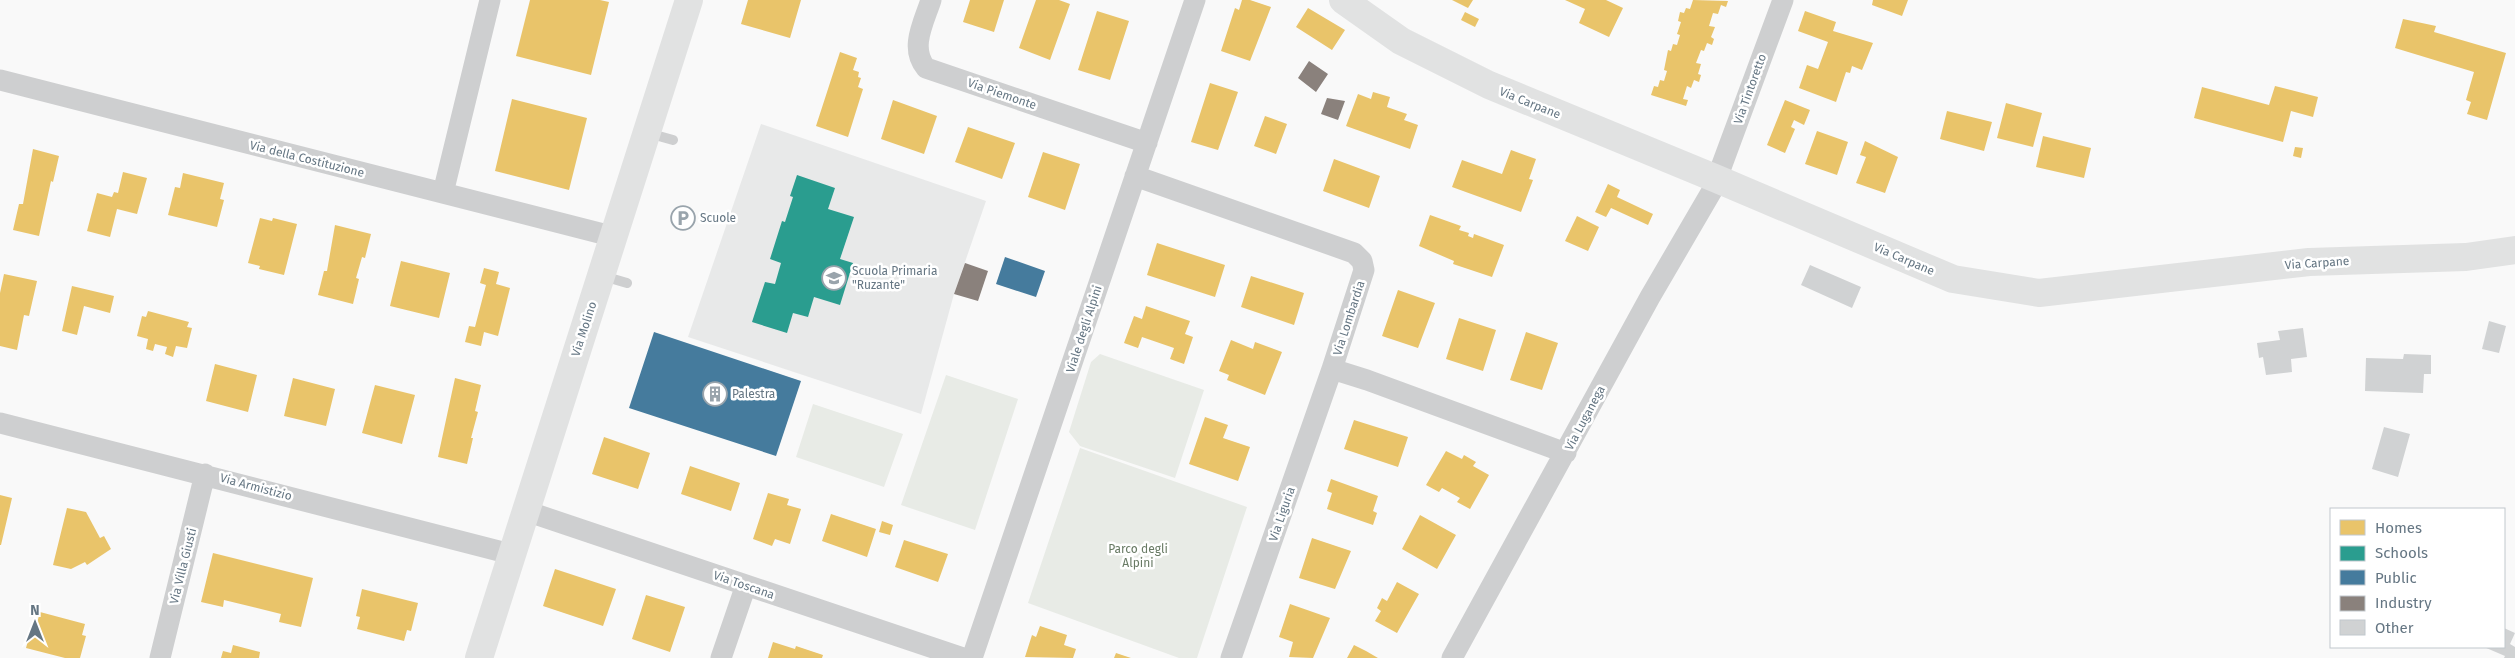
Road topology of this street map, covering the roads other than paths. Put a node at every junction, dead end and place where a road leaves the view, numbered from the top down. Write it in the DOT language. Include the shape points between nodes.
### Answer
graph roads {
  1 [pos="490,0"];
  2 [pos="689,0"];
  3 [pos="931,0"];
  4 [pos="1195,0"];
  5 [pos="1343,0"];
  6 [pos="1783,0"];
  7 [pos="0,80"];
  8 [pos="1147,143"];
  9 [pos="1135,176"];
  10 [pos="1717,179"];
  11 [pos="443,193"];
  12 [pos="615,238"];
  13 [pos="2515,250"];
  14 [pos="1332,369"];
  15 [pos="0,423"];
  16 [pos="1566,453"];
  17 [pos="205,474"];
  18 [pos="526,512"];
  19 [pos="511,554"];
  20 [pos="746,586"];
  21 [pos="160,658"];
  22 [pos="479,658"];
  23 [pos="721,658"];
  24 [pos="963,658"];
  25 [pos="972,658"];
  26 [pos="1231,658"];
  27 [pos="1452,658"];
  1 -- 11 [label="street"];
  2 -- 12 [label="street, Via Molino" via="661,136"];
  3 -- 8 [label="street, Via Piemonte" via="917,45 920,61 926,68"];
  4 -- 8 [label="street, Viale degli Alpini"];
  5 -- 10 [label="street, Via Carpane" via="1401,41 1488,85"];
  6 -- 10 [label="street, Via Tintoretto"];
  7 -- 11 [label="street, Via della Costituzione"];
  8 -- 9 [label="street, Viale degli Alpini"];
  9 -- 14 [label="street, Via Lombardia" via="1354,253 1362,260 1364,270"];
  9 -- 25 [label="street, Viale degli Alpini"];
  10 -- 13 [label="street, Via Carpane" via="1953,280 2039,292 2310,262 2466,257"];
  10 -- 16 [label="street, Via Luganega"];
  11 -- 12 [label="street, Via della Costituzione"];
  12 -- 18 [label="street, Via Molino" via="615,279"];
  14 -- 16 [label="street, Via Lombardia"];
  14 -- 26 [label="street, Via Liguria"];
  15 -- 17 [label="street, Via Armistizio"];
  16 -- 27 [label="street, Via Luganega"];
  17 -- 19 [label="street, Via Armistizio"];
  17 -- 21 [label="street, Via Villa Giusti"];
  18 -- 19 [label="street, Via Molino"];
  18 -- 20 [label="street, Via Toscana"];
  19 -- 22 [label="street, Via Molino"];
  20 -- 23 [label="street"];
  20 -- 24 [label="street, Via Toscana"];
}
